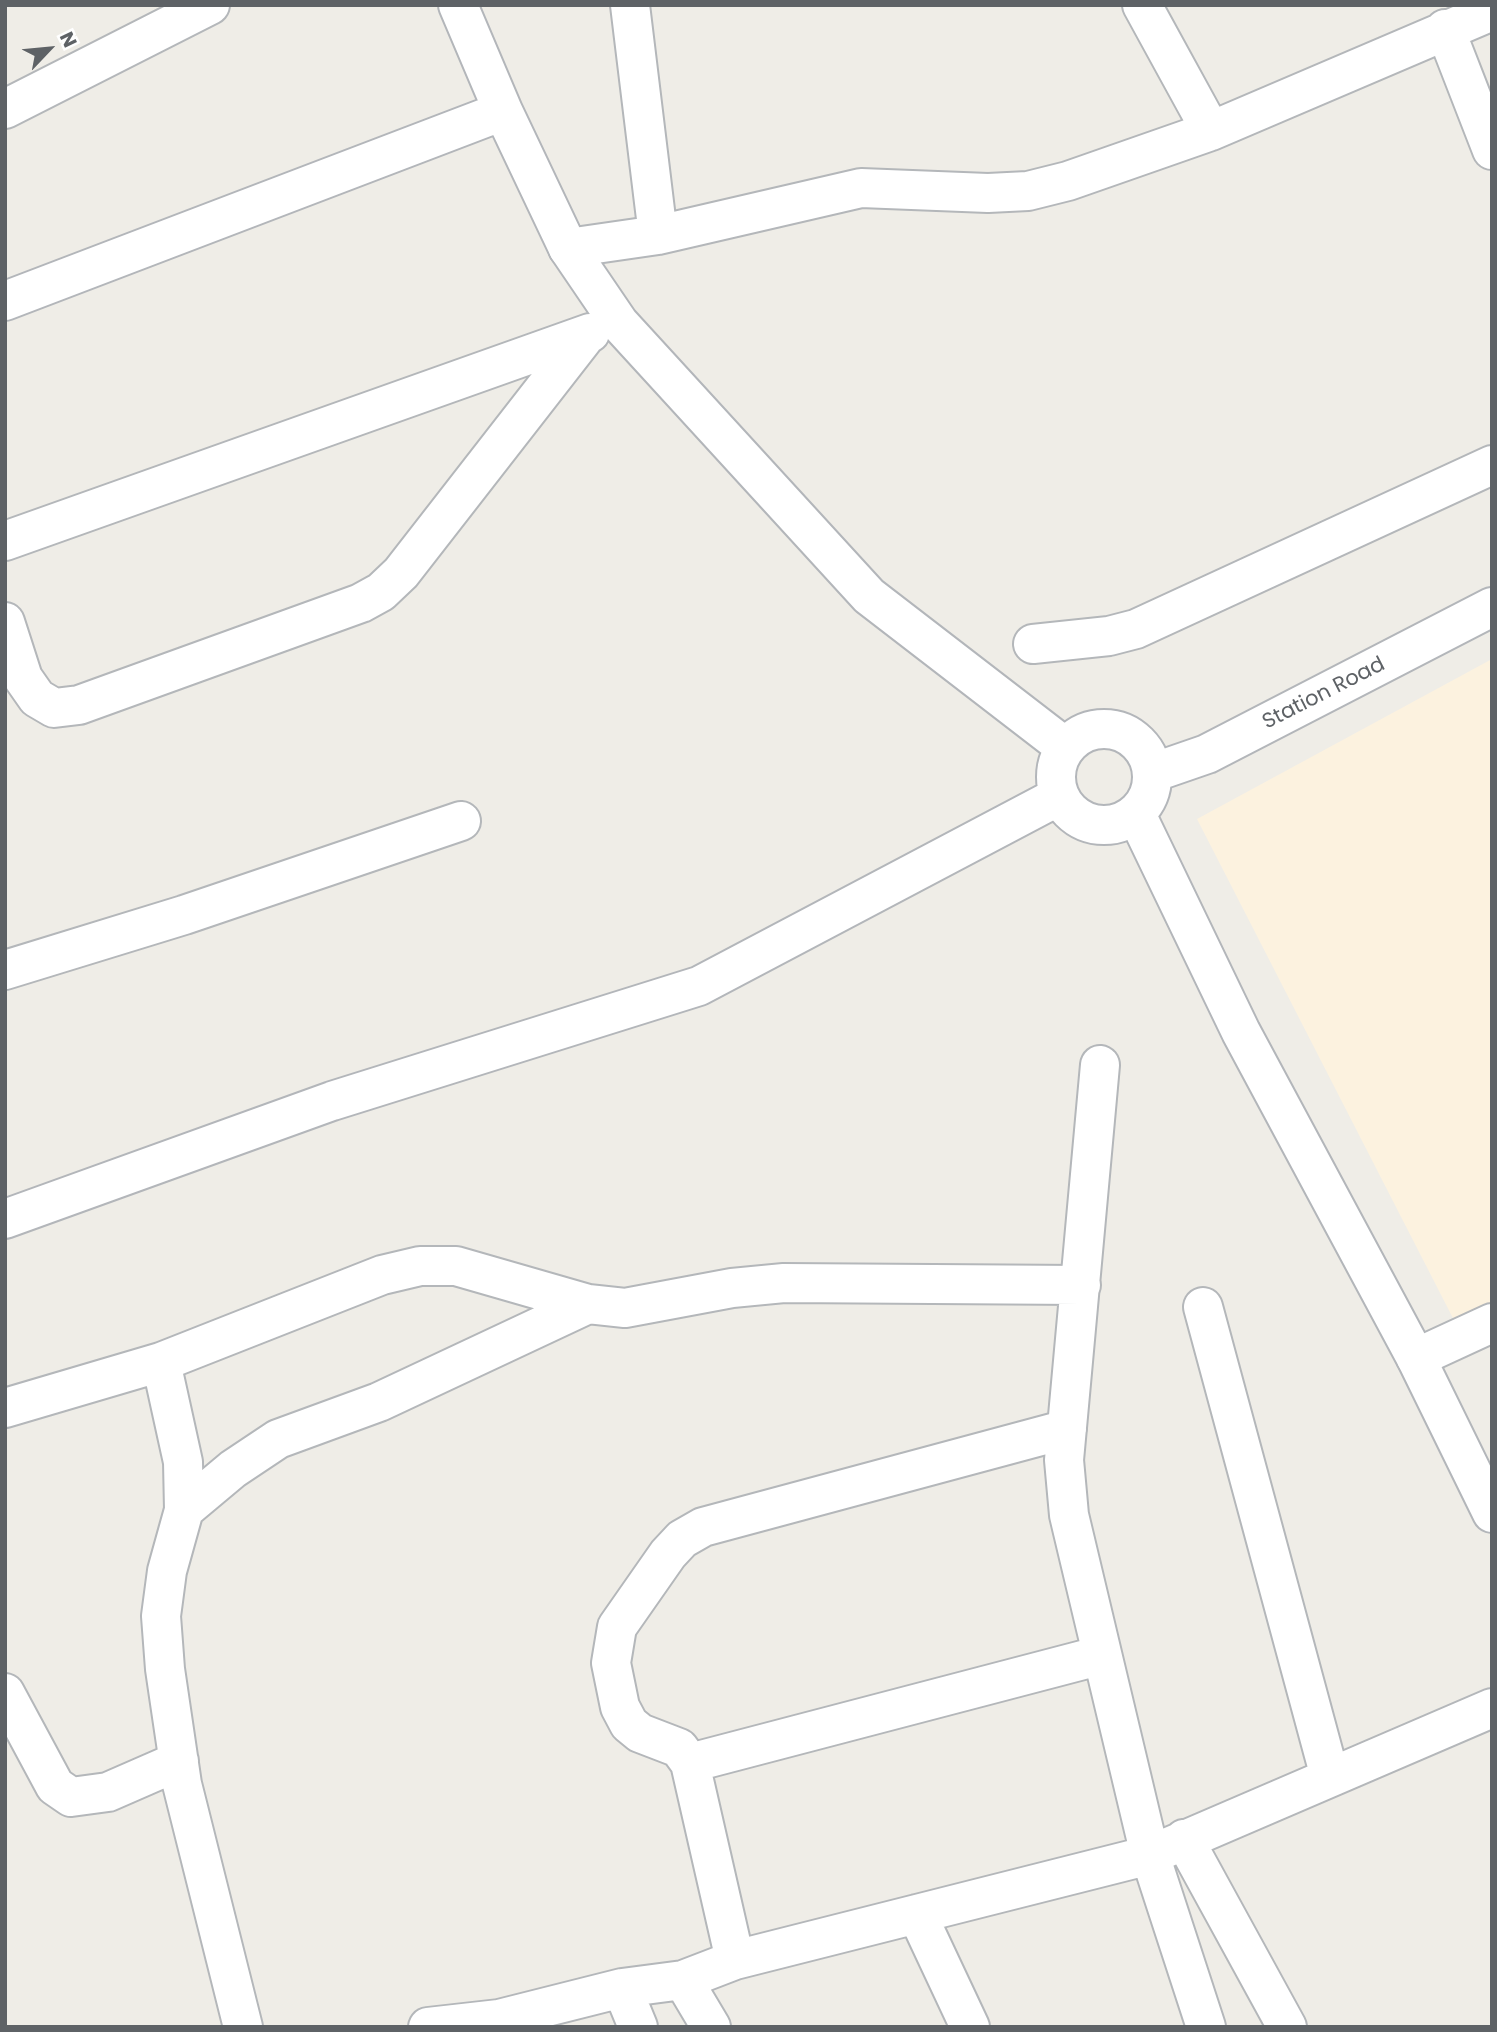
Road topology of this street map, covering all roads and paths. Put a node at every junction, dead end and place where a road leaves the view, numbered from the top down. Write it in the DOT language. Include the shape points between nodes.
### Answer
graph roads {
  1 [pos="210,5"];
  2 [pos="458,5"];
  3 [pos="630,5"];
  4 [pos="1143,5"];
  5 [pos="1492,11"];
  6 [pos="1446,29"];
  7 [pos="6,104"];
  8 [pos="503,111"];
  9 [pos="1211,131"];
  10 [pos="1492,150"];
  11 [pos="658,235"];
  12 [pos="568,248"];
  13 [pos="5,301"];
  14 [pos="603,328"];
  15 [pos="1492,465"];
  16 [pos="5,541"];
  17 [pos="1492,607"];
  18 [pos="5,622"];
  19 [pos="1033,644"];
  20 [pos="1065,747"];
  21 [pos="1152,773"];
  22 [pos="1059,796"];
  23 [pos="1136,814"];
  24 [pos="461,821"];
  25 [pos="5,970"];
  26 [pos="1100,1065"];
  27 [pos="5,1219"];
  28 [pos="1081,1285"];
  29 [pos="588,1304"];
  30 [pos="1203,1307"];
  31 [pos="1492,1323"];
  32 [pos="1416,1358"];
  33 [pos="161,1362"];
  34 [pos="5,1408"];
  35 [pos="1068,1429"];
  36 [pos="184,1510"];
  37 [pos="1492,1513"];
  38 [pos="1102,1656"];
  39 [pos="5,1693"];
  40 [pos="1492,1708"];
  41 [pos="179,1761"];
  42 [pos="690,1763"];
  43 [pos="1330,1777"];
  44 [pos="1184,1839"];
  45 [pos="1150,1855"];
  46 [pos="917,1914"];
  47 [pos="735,1961"];
  48 [pos="683,1980"];
  49 [pos="622,1988"];
  50 [pos="500,2023"];
  51 [pos="243,2027"];
  52 [pos="428,2027"];
  53 [pos="638,2027"];
  54 [pos="711,2027"];
  55 [pos="970,2027"];
  56 [pos="1206,2027"];
  57 [pos="1287,2027"];
  1 -- 7 [label="street"];
  2 -- 8 [label="street"];
  3 -- 11 [label="street"];
  4 -- 9 [label="street"];
  5 -- 6 [label="street"];
  6 -- 9 [label="street"];
  6 -- 10 [label="street"];
  8 -- 12 [label="street"];
  8 -- 13 [label="street"];
  9 -- 11 [label="street" via="1028,191 988,194 861,188"];
  11 -- 12 [label="street"];
  12 -- 14 [label="street"];
  14 -- 16 [label="street"];
  14 -- 18 [label="street" via="401,573 361,603 79,705 54,708 37,698 23,678"];
  14 -- 20 [label="street" via="869,596"];
  15 -- 19 [label="street" via="1136,629"];
  17 -- 21 [label="street, Station Road" via="1207,754"];
  20 -- 21 [label="street" via="1092,729 1109,728 1138,743 1148,756"];
  20 -- 22 [label="street" via="1057,762"];
  21 -- 23 [label="street" via="1149,795"];
  22 -- 23 [label="street" via="1068,811 1084,821 1104,825"];
  22 -- 27 [label="street" via="699,986 332,1101"];
  23 -- 32 [label="street" via="1241,1031"];
  24 -- 25 [label="street"];
  26 -- 28 [label="street"];
  28 -- 29 [label="street" via="784,1283 625,1308"];
  28 -- 35 [label="street"];
  29 -- 33 [label="street" via="456,1266 420,1266 382,1275"];
  29 -- 36 [label="street" via="379,1402 278,1439"];
  30 -- 43 [label="street"];
  31 -- 32 [label="street"];
  32 -- 37 [label="street"];
  33 -- 34 [label="street"];
  33 -- 36 [label="street" via="183,1462"];
  35 -- 38 [label="street" via="1064,1460 1069,1515"];
  35 -- 42 [label="street" via="703,1527 682,1539 617,1627 611,1663 620,1707 629,1724 679,1748"];
  36 -- 41 [label="street" via="167,1571 161,1616"];
  38 -- 42 [label="street"];
  38 -- 45 [label="street"];
  39 -- 41 [label="street" via="55,1786 71,1797 108,1792"];
  40 -- 43 [label="street"];
  41 -- 51 [label="street"];
  42 -- 47 [label="street"];
  43 -- 44 [label="street"];
  44 -- 45 [label="street"];
  44 -- 57 [label="street"];
  45 -- 46 [label="street"];
  45 -- 56 [label="street"];
  46 -- 47 [label="street"];
  46 -- 55 [label="street"];
  47 -- 48 [label="street"];
  48 -- 49 [label="street"];
  48 -- 54 [label="street"];
  49 -- 50 [label="street"];
  49 -- 53 [label="street"];
  50 -- 52 [label="street"];
}
